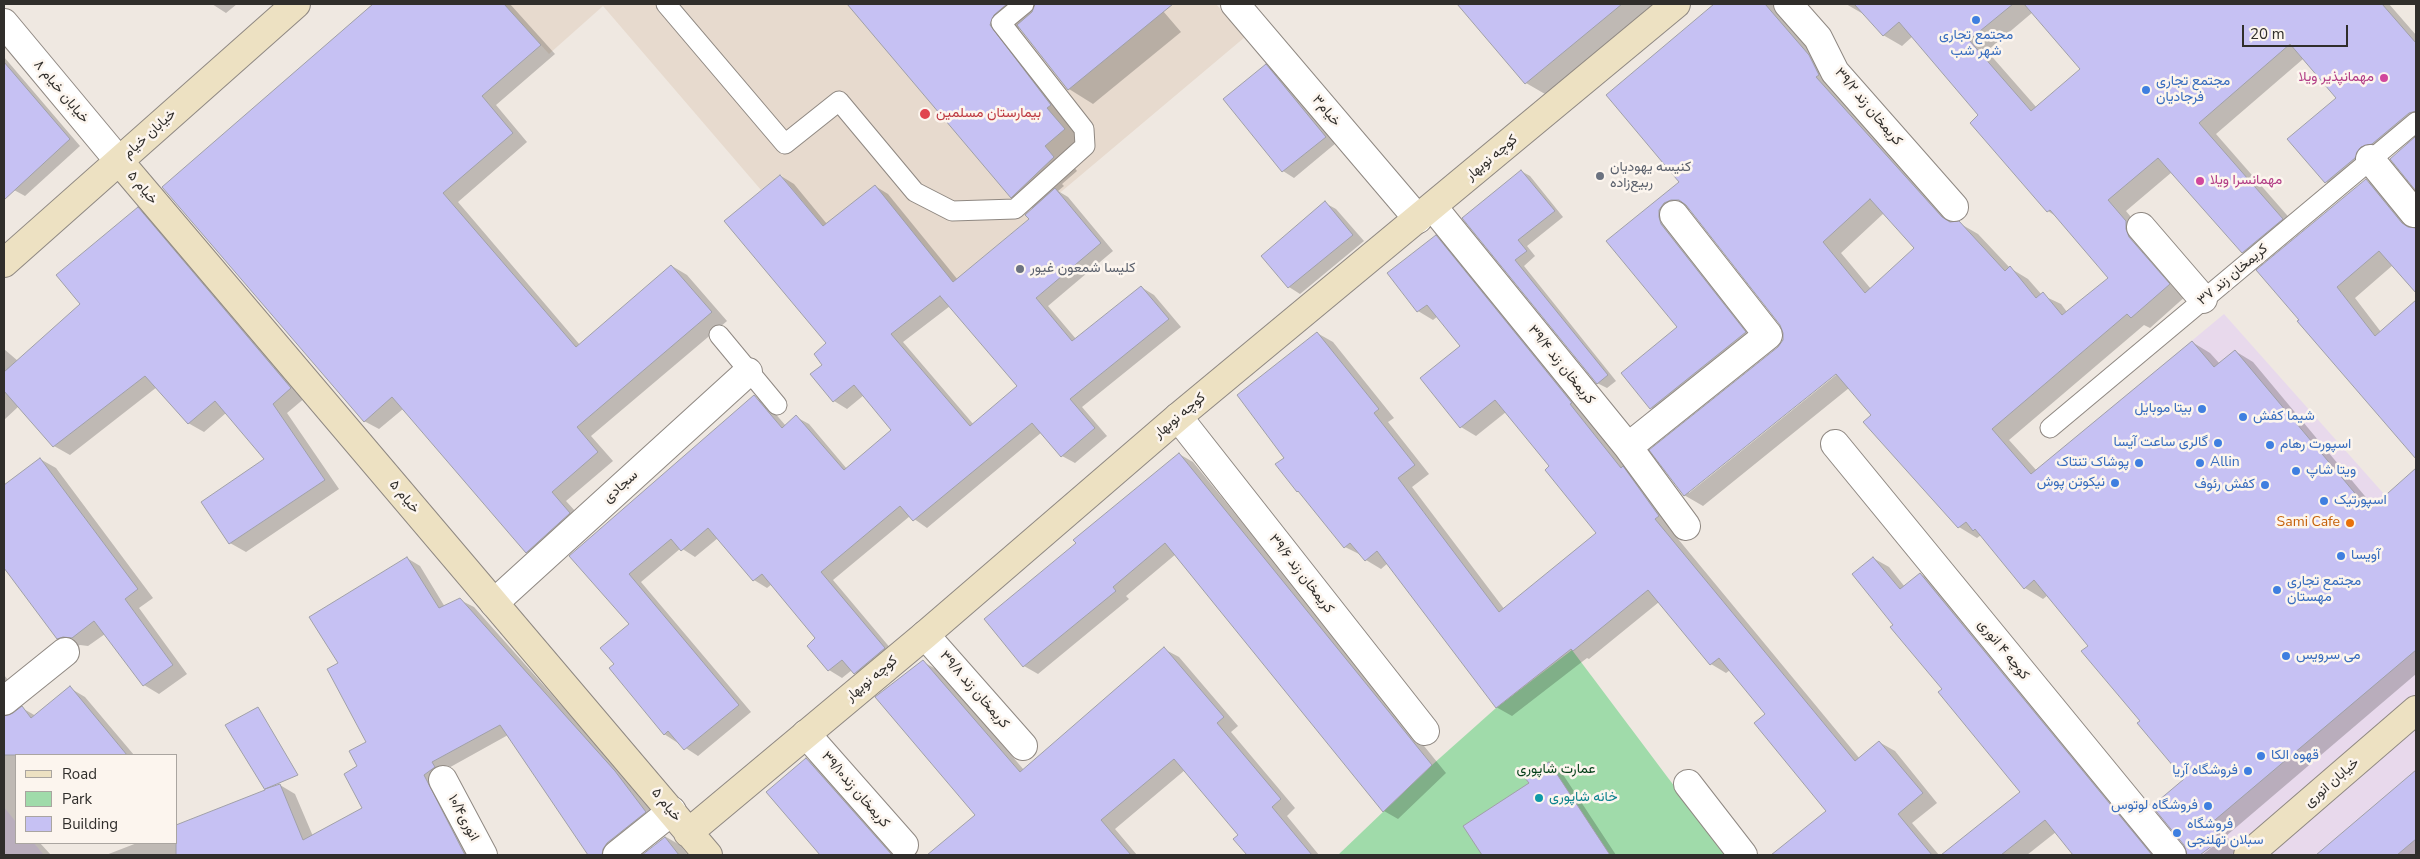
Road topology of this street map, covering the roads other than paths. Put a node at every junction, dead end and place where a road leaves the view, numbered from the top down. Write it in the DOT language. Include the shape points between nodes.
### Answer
graph roads {
  1 [pos="296,4"];
  2 [pos="666,4"];
  3 [pos="1024,4"];
  4 [pos="1235,4"];
  5 [pos="1676,4"];
  6 [pos="1788,4"];
  7 [pos="4,23"];
  8 [pos="2416,122"];
  9 [pos="2370,159"];
  10 [pos="119,161"];
  11 [pos="1954,206"];
  12 [pos="2414,212"];
  13 [pos="1426,213"];
  14 [pos="1674,216"];
  15 [pos="2141,227"];
  16 [pos="4,263"];
  17 [pos="2203,300"];
  18 [pos="719,335"];
  19 [pos="748,372"];
  20 [pos="777,405"];
  21 [pos="1178,417"];
  22 [pos="2050,428"];
  23 [pos="1835,444"];
  24 [pos="1628,447"];
  25 [pos="1686,526"];
  26 [pos="494,603"];
  27 [pos="925,635"];
  28 [pos="65,652"];
  29 [pos="4,701"];
  30 [pos="2416,710"];
  31 [pos="1425,731"];
  32 [pos="806,734"];
  33 [pos="1023,746"];
  34 [pos="443,780"];
  35 [pos="1688,784"];
  36 [pos="672,811"];
  37 [pos="688,833"];
  38 [pos="904,845"];
  39 [pos="483,855"];
  40 [pos="617,855"];
  41 [pos="708,855"];
  42 [pos="1743,855"];
  43 [pos="2172,855"];
  44 [pos="2248,855"];
  1 -- 10 [label="street, خیابان خیام"];
  2 -- 3 [label="lane" via="785,144 839,101 915,192 952,211 1015,209 1085,146 1084,129 1001,23"];
  4 -- 13 [label="street, خیام۳"];
  5 -- 13 [label="street, کوچه نوبهار"];
  6 -- 11 [label="street, کریمخان زند ۳۹/۲" via="1818,38 1835,72"];
  7 -- 10 [label="street, خیابان خیام ۸"];
  8 -- 9 [label="lane, کریمخان زند ۳۷"];
  9 -- 12 [label="street"];
  9 -- 17 [label="lane, کریمخان زند ۳۷"];
  10 -- 16 [label="street, خیابان خیام"];
  10 -- 26 [label="street, ۵ خیام"];
  13 -- 21 [label="street, کوچه نوبهار"];
  13 -- 24 [label="street, کریمخان زند ۳۹/۴"];
  14 -- 24 [label="street" via="1768,335"];
  15 -- 17 [label="street"];
  17 -- 22 [label="lane, کریمخان زند ۳۷"];
  18 -- 19 [label="lane"];
  19 -- 20 [label="lane"];
  19 -- 26 [label="street, سجادی"];
  21 -- 27 [label="street, کوچه نوبهار"];
  21 -- 31 [label="street, کریمخان زند ۳۹/۶"];
  23 -- 43 [label="street, کوچه ۴ انوری"];
  24 -- 25 [label="street, کریمخان زند ۳۹/۴"];
  26 -- 36 [label="street, ۵ خیام"];
  27 -- 32 [label="street, کوچه نوبهار"];
  27 -- 33 [label="street, کریمخان زند ۳۹/۸"];
  28 -- 29 [label="street"];
  30 -- 44 [label="street, خیابان انوری"];
  32 -- 37 [label="street, کوچه نوبهار"];
  32 -- 38 [label="street, کریمخان زند۳۹/۱۰"];
  34 -- 39 [label="street, انوری۱۰/۴"];
  35 -- 42 [label="street"];
  36 -- 37 [label="street, ۵ خیام"];
  36 -- 40 [label="street"];
  37 -- 41 [label="street, ۵ خیام"];
}
